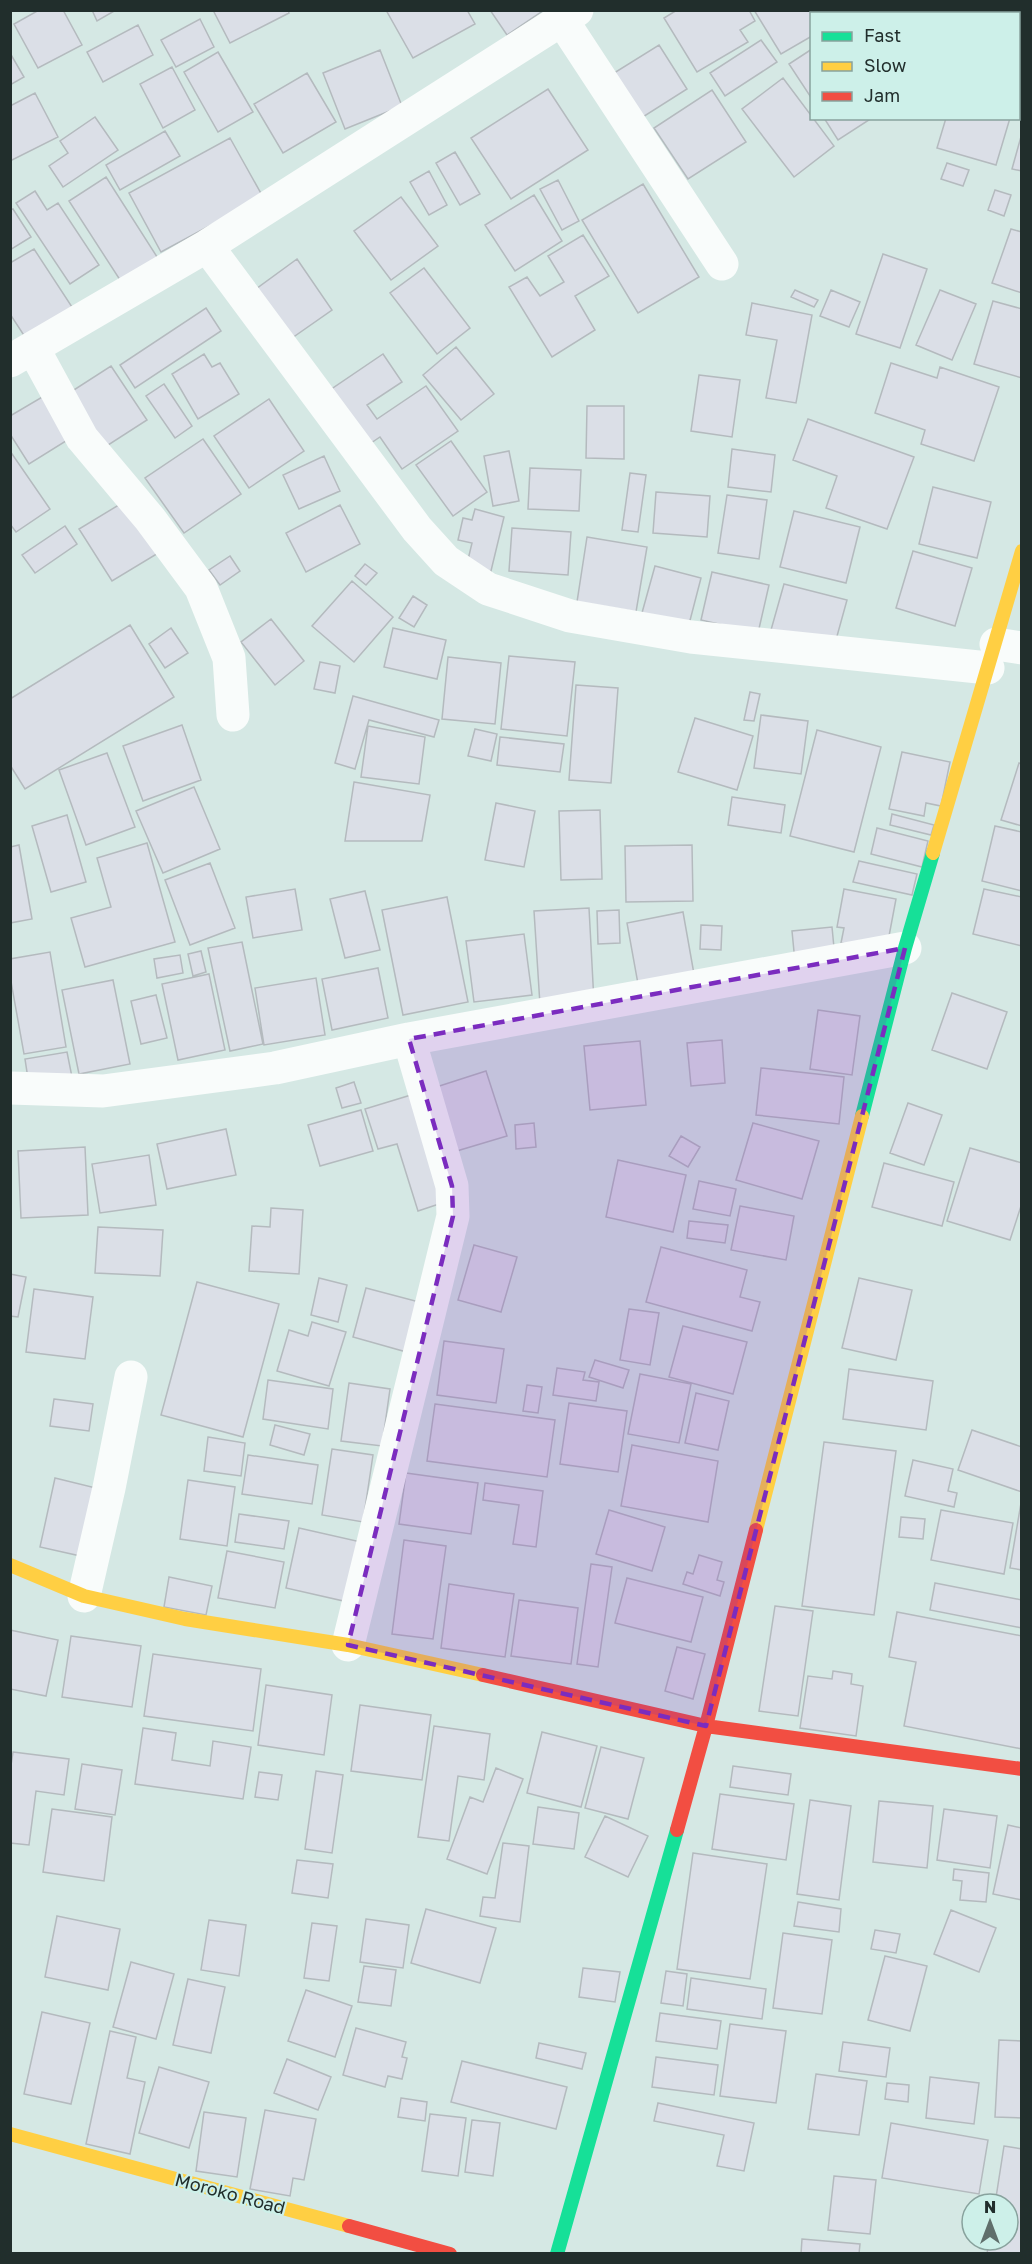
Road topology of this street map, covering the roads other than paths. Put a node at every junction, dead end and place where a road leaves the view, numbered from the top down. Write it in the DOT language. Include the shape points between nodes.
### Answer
graph roads {
  1 [pos="569,15"];
  2 [pos="207,246"];
  3 [pos="722,264"];
  4 [pos="22,355"];
  5 [pos="1022,551"];
  6 [pos="1002,653"];
  7 [pos="233,715"];
  8 [pos="905,948"];
  9 [pos="409,1039"];
  10 [pos="10,1088"];
  11 [pos="131,1377"];
  12 [pos="10,1565"];
  13 [pos="84,1596"];
  14 [pos="348,1645"];
  15 [pos="706,1726"];
  16 [pos="1022,1769"];
  17 [pos="10,2134"];
  18 [pos="450,2253"];
  19 [pos="557,2253"];
  1 -- 2 [label="street"];
  1 -- 3 [label="street"];
  2 -- 4 [label="street"];
  2 -- 6 [label="street" via="417,529 446,561 488,589 570,616 691,637"];
  4 -- 7 [label="street" via="201,588 229,658"];
  5 -- 6 [label="street"];
  6 -- 8 [label="street"];
  8 -- 9 [label="street"];
  8 -- 15 [label="street"];
  9 -- 10 [label="street" via="275,1068 103,1091"];
  9 -- 14 [label="street" via="452,1186 453,1216"];
  11 -- 13 [label="street"];
  12 -- 13 [label="street"];
  13 -- 14 [label="street" via="185,1619"];
  14 -- 15 [label="street"];
  15 -- 16 [label="street"];
  15 -- 19 [label="street"];
  17 -- 18 [label="street, Moroko Road"];
}
